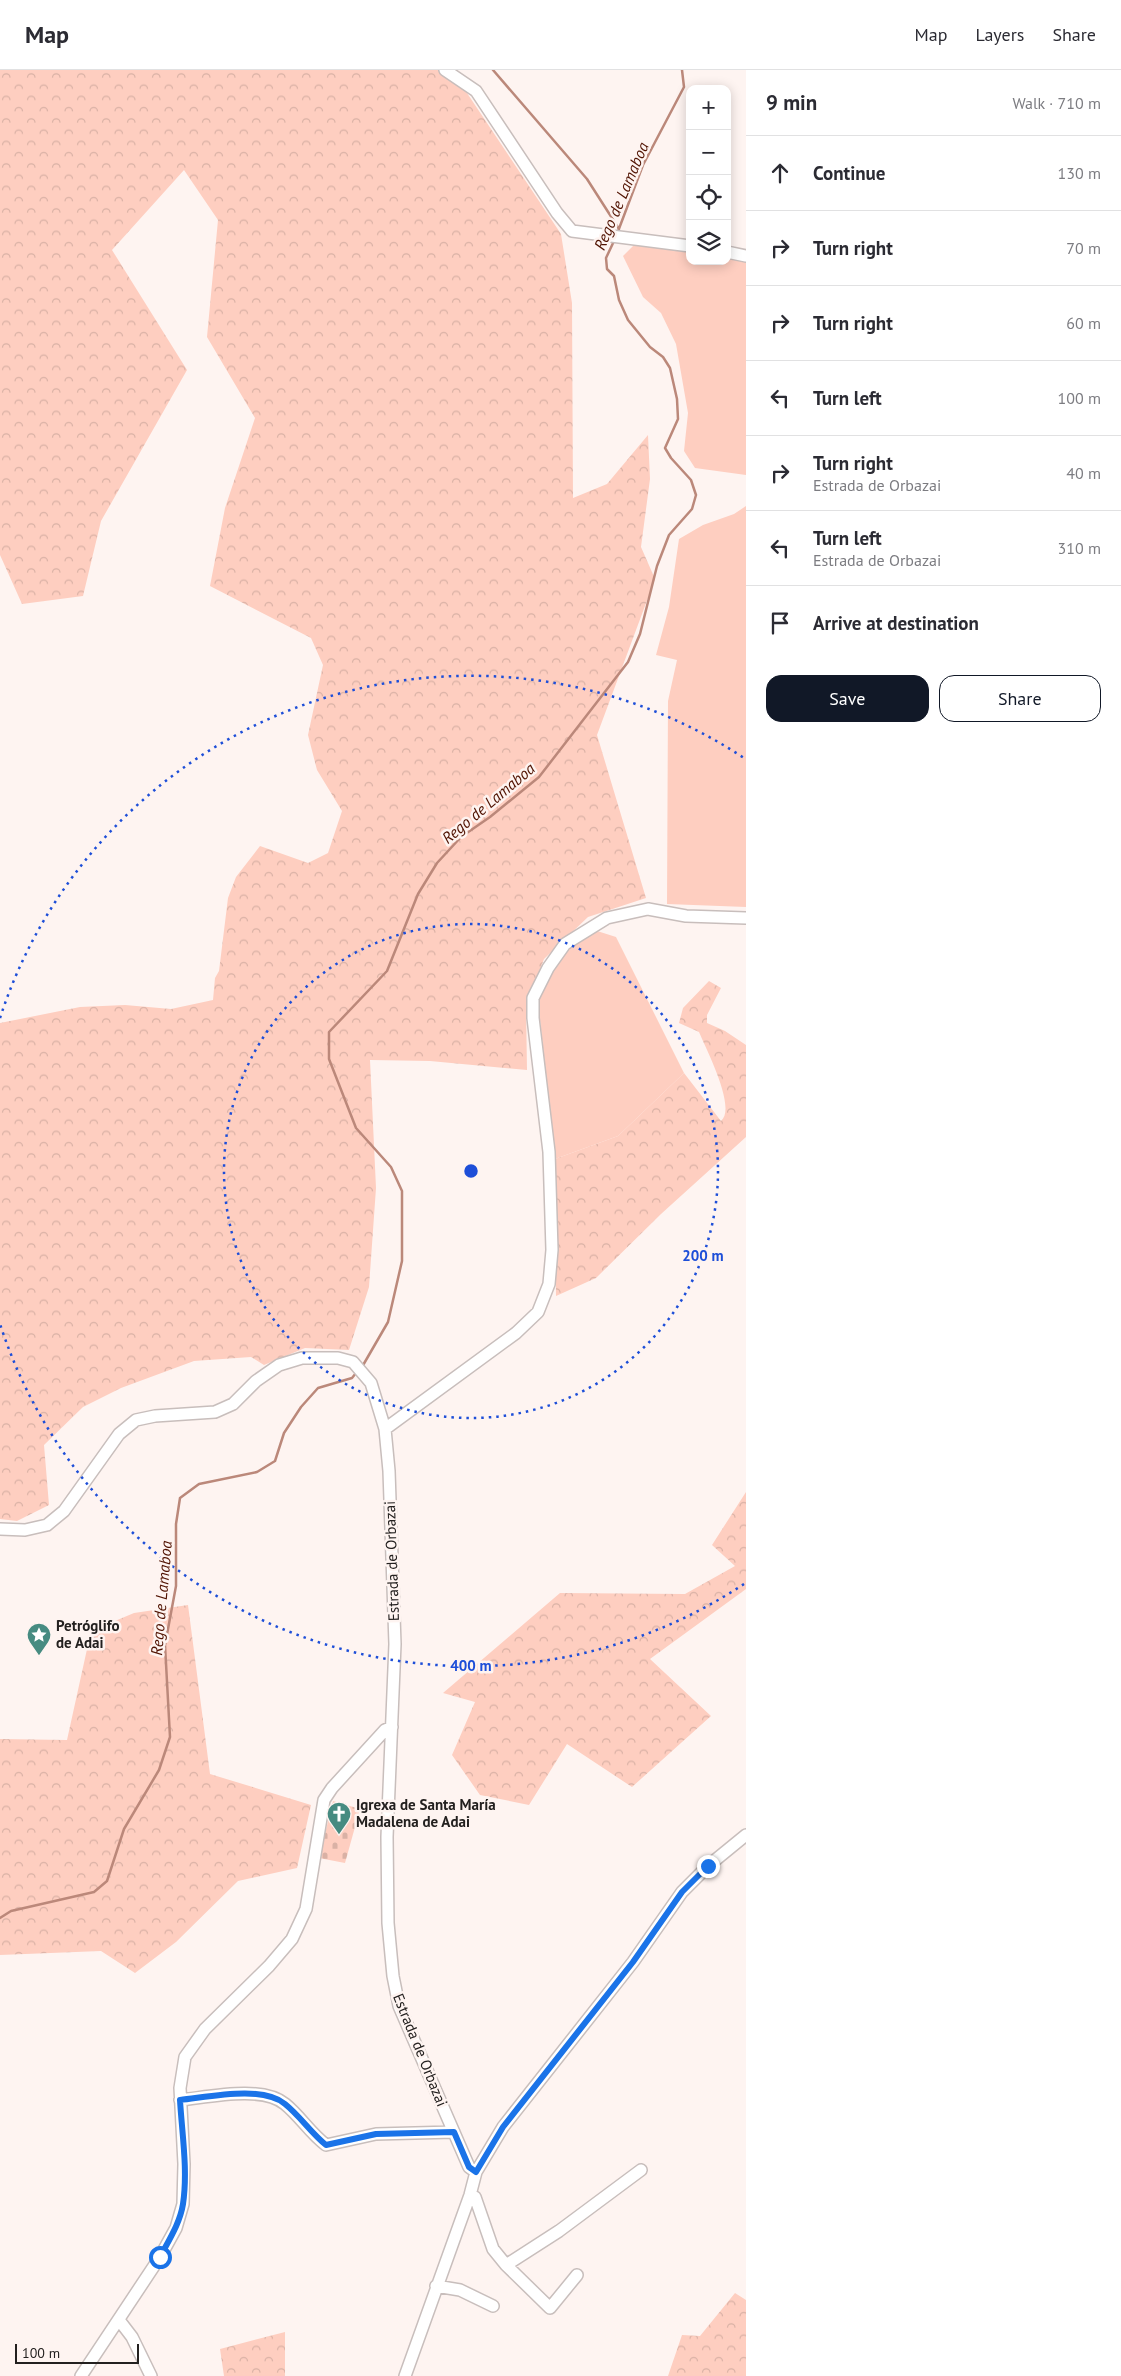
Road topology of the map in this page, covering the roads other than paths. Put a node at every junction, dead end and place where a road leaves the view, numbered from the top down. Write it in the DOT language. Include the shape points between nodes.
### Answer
graph roads {
  1 [pos="445,70"];
  2 [pos="686,245"];
  3 [pos="731,253"];
  4 [pos="746,256"];
  5 [pos="746,918"];
  6 [pos="385,1429"];
  7 [pos="0,1528"];
  8 [pos="392,1727"];
  9 [pos="377,1739"];
  10 [pos="391,1741"];
  11 [pos="746,1835"];
  12 [pos="180,2100"];
  13 [pos="454,2132"];
  14 [pos="478,2168"];
  15 [pos="642,2170"];
  16 [pos="470,2195"];
  17 [pos="506,2265"];
  18 [pos="577,2275"];
  19 [pos="436,2286"];
  20 [pos="493,2306"];
  21 [pos="119,2320"];
  22 [pos="81,2376"];
  23 [pos="151,2376"];
  24 [pos="405,2376"];
  1 -- 2 [label="street" via="476,91 557,214 572,231"];
  3 -- 4 [label="street"];
  5 -- 6 [label="street" via="686,916 648,909 607,918 565,944 553,960 533,998 549,1152 552,1250 549,1284 538,1312 516,1333"];
  6 -- 7 [label="street, Estrada de Orbazai" via="372,1382 353,1362 338,1358 302,1358 279,1365 256,1381 233,1404 215,1412 136,1420 119,1434 64,1511 47,1525 25,1530"];
  6 -- 8 [label="street, Estrada de Orbazai" via="395,1644"];
  8 -- 9 [label="street"];
  8 -- 10 [label="street, Estrada de Orbazai"];
  9 -- 10 [label="street"];
  9 -- 12 [label="street" via="324,1800 306,1909 292,1939 205,2029 185,2057"];
  10 -- 13 [label="street, Estrada de Orbazai" via="387,1837 392,1976 399,2006"];
  11 -- 14 [label="street" via="682,1892 633,1962 503,2127"];
  12 -- 13 [label="street" via="270,2095 285,2103 326,2145 376,2134"];
  12 -- 21 [label="street" via="184,2164 182,2204 176,2228"];
  13 -- 14 [label="street, Estrada de Orbazai" via="469,2167"];
  14 -- 16 [label="street"];
  15 -- 17 [label="street"];
  16 -- 17 [label="street" via="475,2197 493,2249"];
  16 -- 19 [label="street"];
  17 -- 18 [label="street" via="550,2308"];
  19 -- 20 [label="street" via="460,2290"];
  19 -- 24 [label="street"];
  21 -- 22 [label="street"];
  21 -- 23 [label="street" via="132,2336"];
}
